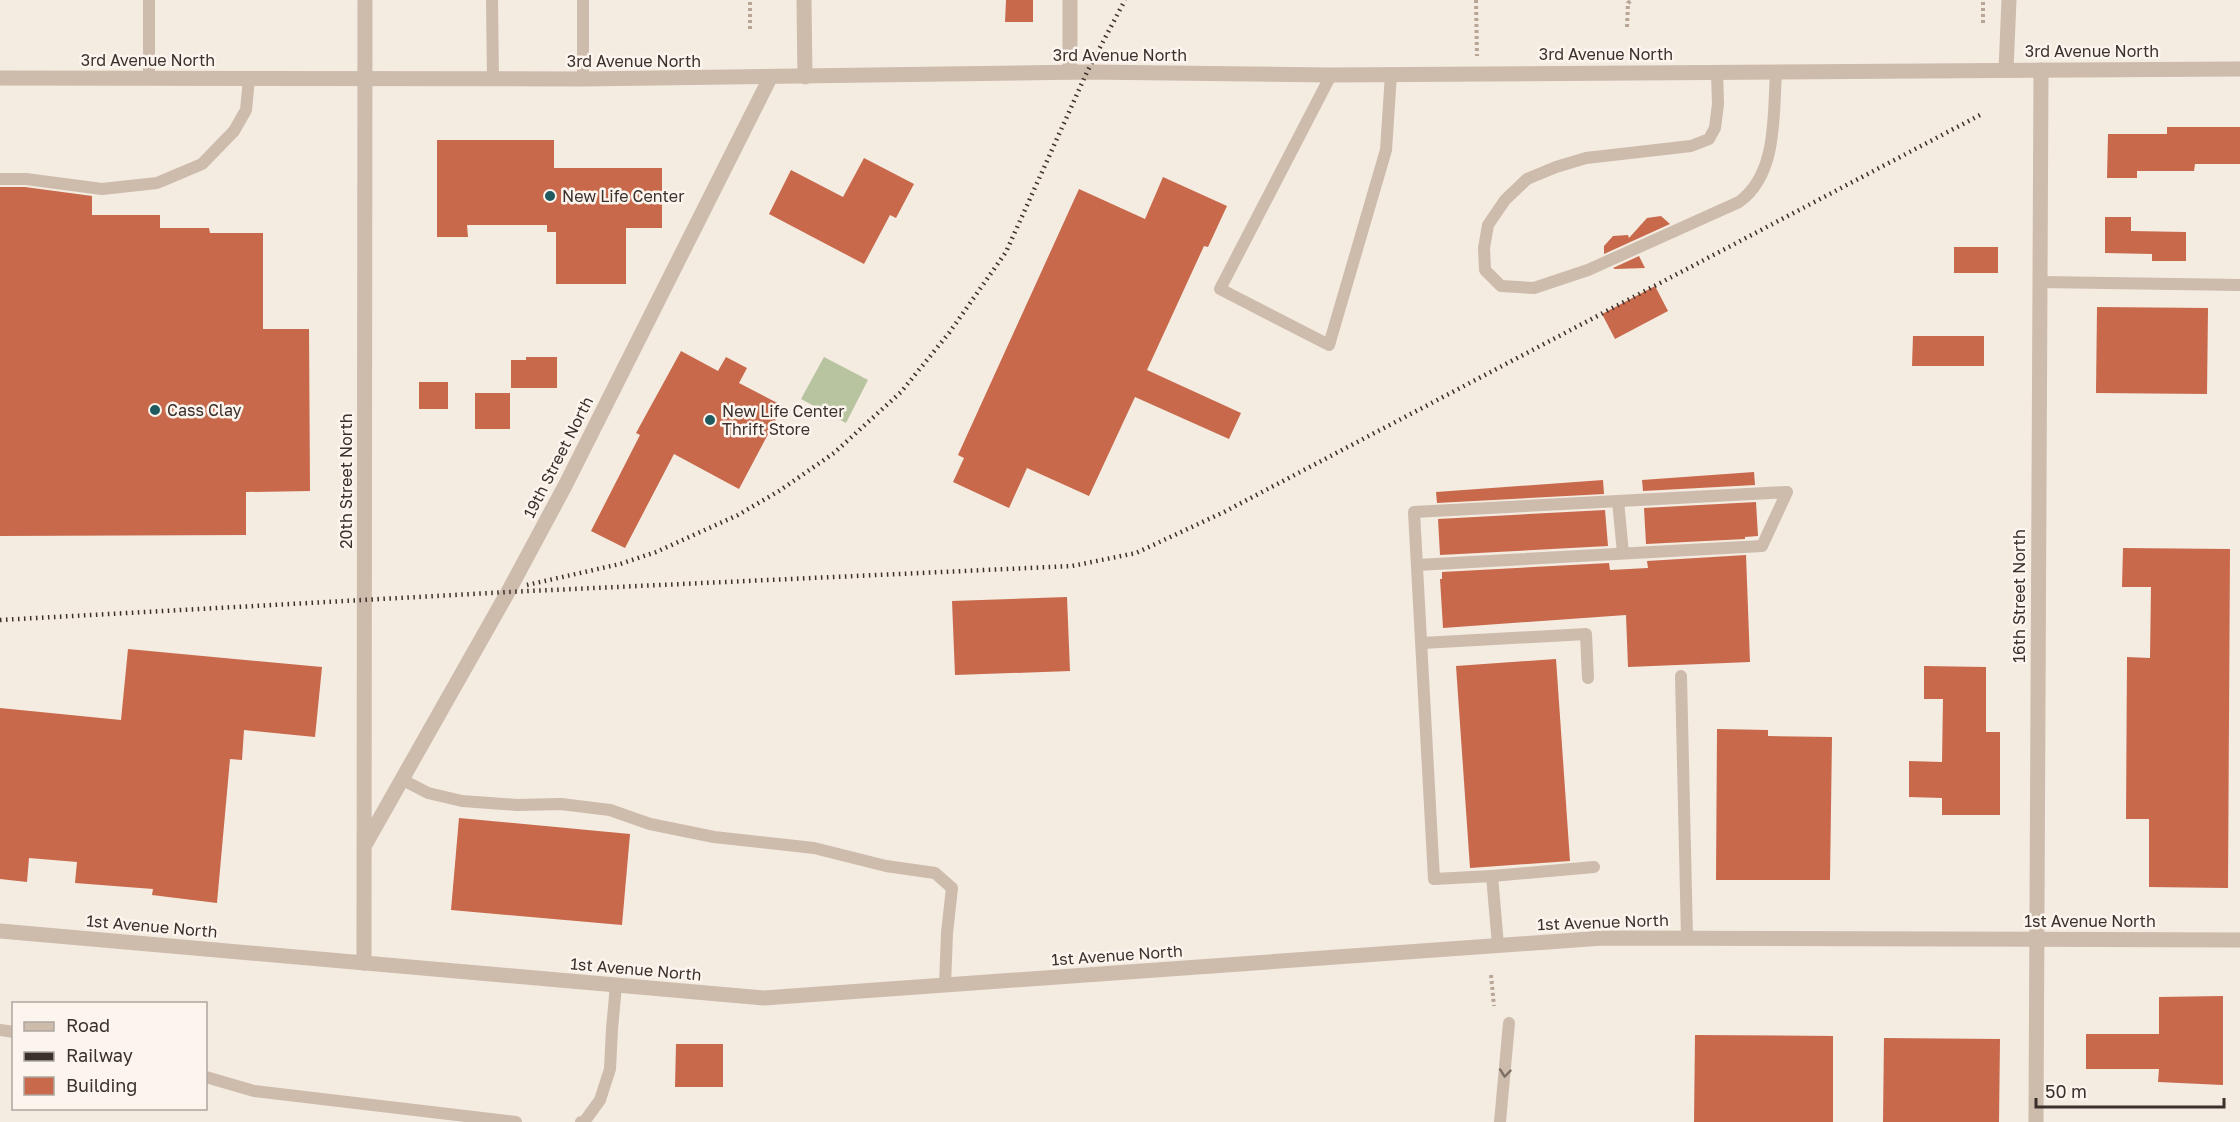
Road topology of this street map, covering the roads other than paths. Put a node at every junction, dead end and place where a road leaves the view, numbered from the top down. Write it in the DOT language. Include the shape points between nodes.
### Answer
graph roads {
  1 [pos="149,0"];
  2 [pos="365,0"];
  3 [pos="492,0"];
  4 [pos="583,0"];
  5 [pos="804,0"];
  6 [pos="1070,0"];
  7 [pos="2009,0"];
  8 [pos="2240,69"];
  9 [pos="2006,70"];
  10 [pos="2041,70"];
  11 [pos="1070,72"];
  12 [pos="1717,72"];
  13 [pos="1776,72"];
  14 [pos="1391,74"];
  15 [pos="1331,75"];
  16 [pos="805,77"];
  17 [pos="0,78"];
  18 [pos="149,78"];
  19 [pos="770,78"];
  20 [pos="249,79"];
  21 [pos="364,79"];
  22 [pos="493,79"];
  23 [pos="583,79"];
  24 [pos="0,179"];
  25 [pos="2040,282"];
  26 [pos="2240,285"];
  27 [pos="1618,501"];
  28 [pos="1623,553"];
  29 [pos="1417,565"];
  30 [pos="1422,643"];
  31 [pos="1681,676"];
  32 [pos="1588,678"];
  33 [pos="401,779"];
  34 [pos="364,845"];
  35 [pos="1594,867"];
  36 [pos="1492,876"];
  37 [pos="0,931"];
  38 [pos="1687,937"];
  39 [pos="2035,938"];
  40 [pos="2240,939"];
  41 [pos="1498,945"];
  42 [pos="364,963"];
  43 [pos="616,985"];
  44 [pos="945,985"];
  45 [pos="1509,1023"];
  46 [pos="207,1077"];
  47 [pos="516,1122"];
  48 [pos="581,1122"];
  49 [pos="1500,1122"];
  50 [pos="2036,1122"];
  1 -- 18 [label="lane"];
  2 -- 21 [label="street, 20th Street North"];
  3 -- 22 [label="lane"];
  4 -- 23 [label="lane"];
  5 -- 16 [label="street"];
  6 -- 11 [label="street"];
  7 -- 9 [label="street"];
  8 -- 10 [label="street, 3rd Avenue North"];
  9 -- 10 [label="street, 3rd Avenue North"];
  9 -- 13 [label="street, 3rd Avenue North"];
  10 -- 25 [label="street, 16th Street North"];
  11 -- 15 [label="street, 3rd Avenue North"];
  11 -- 16 [label="street, 3rd Avenue North"];
  12 -- 13 [label="street, 3rd Avenue North"];
  12 -- 13 [label="lane" via="1718,104 1715,128 1709,139 1691,146 1586,158 1527,179 1504,200 1488,225 1485,270 1501,286 1534,288 1588,270 1739,202 1752,193 1767,164"];
  12 -- 14 [label="street, 3rd Avenue North"];
  14 -- 15 [label="street, 3rd Avenue North"];
  14 -- 15 [label="lane" via="1386,150 1329,345 1220,289"];
  16 -- 19 [label="street, 3rd Avenue North"];
  17 -- 18 [label="street, 3rd Avenue North"];
  18 -- 20 [label="street, 3rd Avenue North"];
  19 -- 23 [label="street, 3rd Avenue North"];
  19 -- 33 [label="street, 19th Street North" via="566,484"];
  20 -- 21 [label="street, 3rd Avenue North"];
  20 -- 24 [label="lane" via="246,110 234,131 202,164 157,183 102,189"];
  21 -- 22 [label="street, 3rd Avenue North"];
  21 -- 34 [label="street, 20th Street North"];
  22 -- 23 [label="street, 3rd Avenue North"];
  25 -- 26 [label="lane"];
  25 -- 39 [label="street, 16th Street North"];
  27 -- 28 [label="lane"];
  27 -- 28 [label="lane" via="1787,492 1762,546"];
  27 -- 29 [label="lane" via="1414,512"];
  28 -- 29 [label="lane"];
  29 -- 30 [label="lane"];
  30 -- 32 [label="lane" via="1586,634"];
  30 -- 36 [label="lane" via="1434,879"];
  31 -- 38 [label="lane"];
  33 -- 34 [label="street, 19th Street North"];
  33 -- 44 [label="lane" via="428,793 462,801 561,804 610,810 650,824 714,837 814,848 886,866 935,873 952,888"];
  34 -- 42 [label="street, 20th Street North"];
  35 -- 36 [label="lane"];
  36 -- 41 [label="lane"];
  37 -- 42 [label="street, 1st Avenue North"];
  38 -- 39 [label="street, 1st Avenue North"];
  38 -- 41 [label="street, 1st Avenue North"];
  39 -- 40 [label="street, 1st Avenue North"];
  39 -- 50 [label="street, 16th Street North"];
  41 -- 44 [label="street, 1st Avenue North"];
  42 -- 43 [label="street, 1st Avenue North"];
  43 -- 44 [label="street, 1st Avenue North" via="764,998"];
  43 -- 48 [label="lane" via="610,1069 600,1100"];
  45 -- 49 [label="lane, one-way"];
  46 -- 47 [label="lane" via="254,1091"];
}
